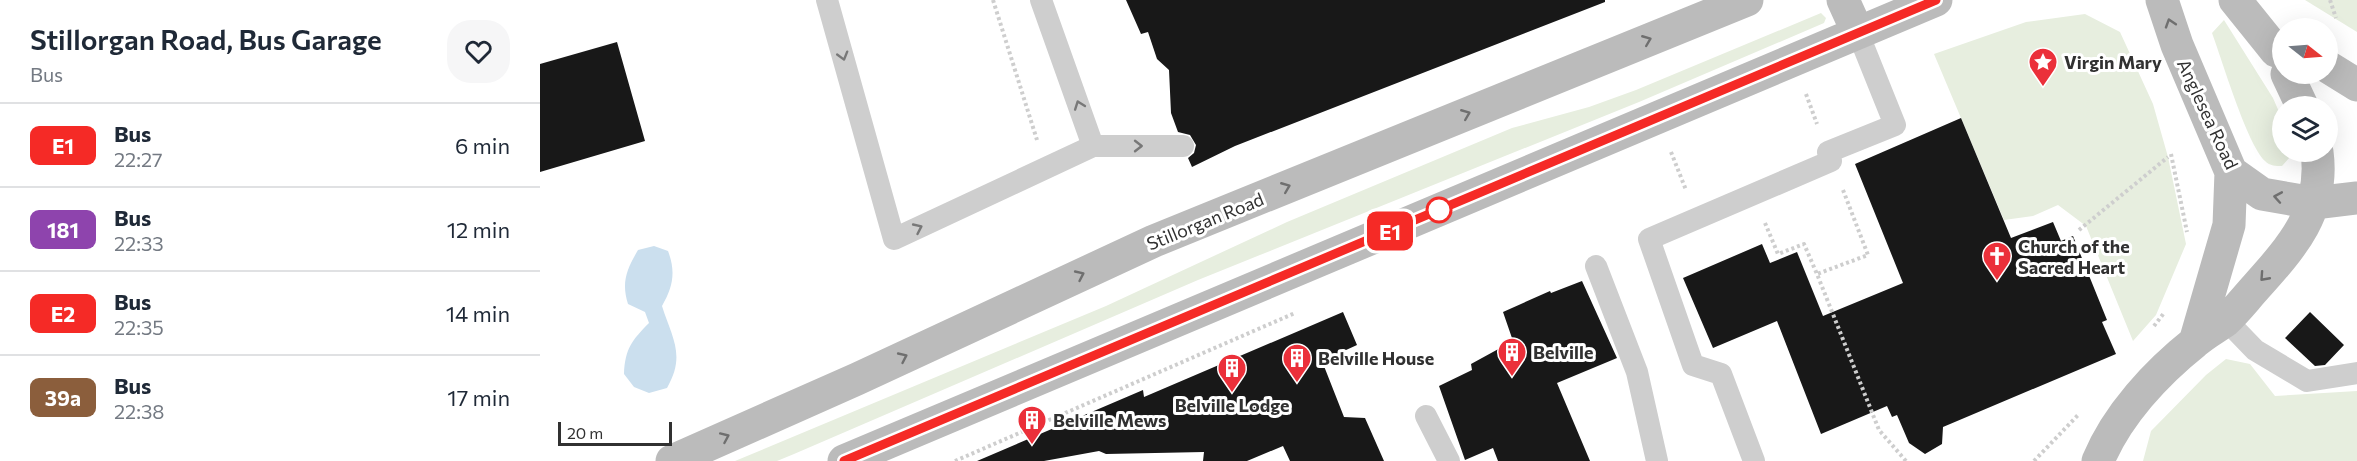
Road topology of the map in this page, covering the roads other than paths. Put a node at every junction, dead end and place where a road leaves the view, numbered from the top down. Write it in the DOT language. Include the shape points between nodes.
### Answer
graph roads {
  1 [pos="827,0"];
  2 [pos="1041,0"];
  3 [pos="1747,0"];
  4 [pos="1843,0"];
  5 [pos="1936,0"];
  6 [pos="2162,0"];
  7 [pos="2235,0"];
  8 [pos="1858,33"];
  9 [pos="2272,48"];
  10 [pos="2338,73"];
  11 [pos="2357,85"];
  12 [pos="1094,146"];
  13 [pos="1183,146"];
  14 [pos="2318,162"];
  15 [pos="2231,172"];
  16 [pos="2357,198"];
  17 [pos="2314,203"];
  18 [pos="1596,266"];
  19 [pos="2226,320"];
  20 [pos="2194,342"];
  21 [pos="2357,373"];
  22 [pos="1426,416"];
  23 [pos="672,461"];
  24 [pos="844,461"];
  25 [pos="1449,461"];
  26 [pos="1657,461"];
  27 [pos="1754,461"];
  28 [pos="2098,461"];
  1 -- 12 [label="lane, one-way" via="894,239"];
  12 -- 2 [label="lane, one-way"];
  23 -- 3 [label="main road, Stillorgan Road, one-way" via="1154,241"];
  4 -- 8 [label="main road"];
  5 -- 8 [label="main road"];
  15 -- 6 [label="main road, Anglesea Road, one-way"];
  7 -- 9 [label="main road"];
  8 -- 24 [label="main road"];
  8 -- 27 [label="lane" via="1895,125 1828,152 1831,160 1648,239 1693,365 1721,374"];
  10 -- 11 [label="main road"];
  12 -- 13 [label="lane, one-way"];
  14 -- 17 [label="main road"];
  17 -- 15 [label="main road, Anglesea Road, one-way" via="2262,194"];
  15 -- 20 [label="main road" via="2229,225"];
  16 -- 17 [label="main road, Anglesea Road"];
  17 -- 19 [label="main road, one-way" via="2294,245"];
  18 -- 26 [label="lane" via="1637,372"];
  19 -- 20 [label="main road"];
  19 -- 21 [label="lane" via="2255,350 2307,381"];
  20 -- 28 [label="main road" via="2119,421"];
  22 -- 25 [label="lane"];
}
